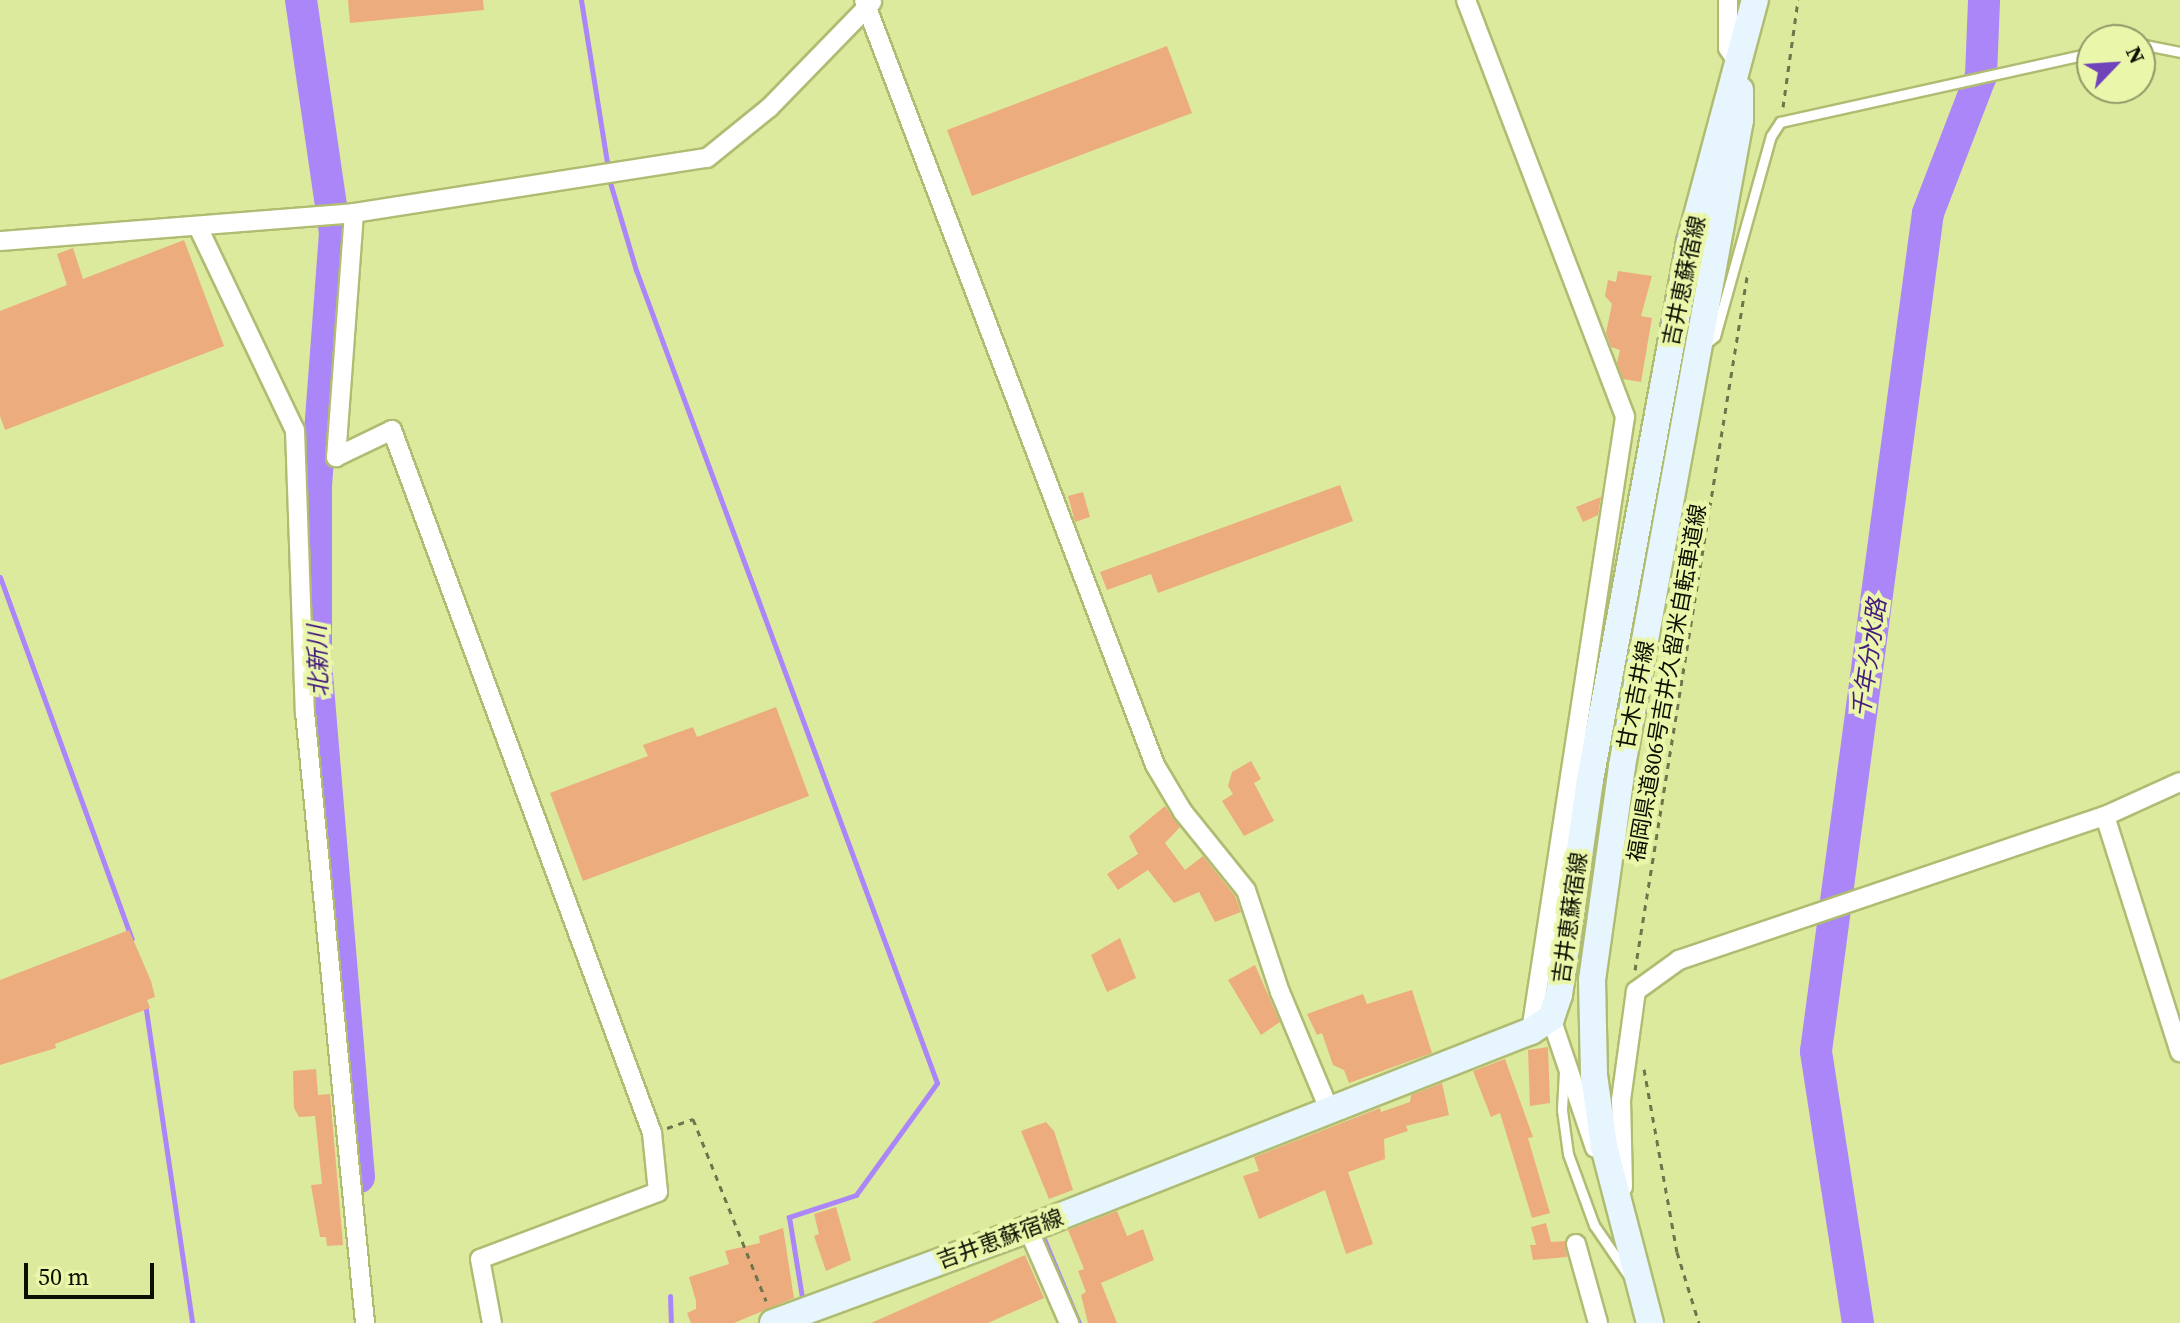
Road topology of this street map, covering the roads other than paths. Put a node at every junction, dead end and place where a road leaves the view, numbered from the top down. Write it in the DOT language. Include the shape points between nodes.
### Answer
graph roads {
  1 [pos="1466,0"];
  2 [pos="1728,0"];
  3 [pos="1755,0"];
  4 [pos="867,3"];
  5 [pos="2156,47"];
  6 [pos="2180,52"];
  7 [pos="2076,57"];
  8 [pos="1740,66"];
  9 [pos="354,213"];
  10 [pos="198,227"];
  11 [pos="0,241"];
  12 [pos="1699,350"];
  13 [pos="2180,782"];
  14 [pos="2105,816"];
  15 [pos="1541,1024"];
  16 [pos="2180,1052"];
  17 [pos="1565,1059"];
  18 [pos="1329,1109"];
  19 [pos="1028,1229"];
  20 [pos="1624,1230"];
  21 [pos="1576,1244"];
  22 [pos="1643,1293"];
  23 [pos="786,1318"];
  24 [pos="365,1323"];
  25 [pos="492,1323"];
  26 [pos="1069,1323"];
  27 [pos="1598,1323"];
  28 [pos="1650,1323"];
  1 -- 15 [label="street" via="1625,417"];
  2 -- 8 [label="street" via="1728,48"];
  3 -- 8 [label="main road, 吉井恵蘇宿線"];
  4 -- 9 [label="street" via="769,108 707,158"];
  4 -- 18 [label="street" via="1155,765 1183,812 1246,890 1280,992"];
  5 -- 6 [label="lane"];
  7 -- 12 [label="lane" via="1780,122 1771,136 1715,336"];
  8 -- 12 [label="main road, 甘木吉井線" via="1740,120"];
  8 -- 15 [label="main road, 吉井恵蘇宿線" via="1690,242 1596,749 1559,995"];
  9 -- 10 [label="street"];
  9 -- 25 [label="street" via="336,457 392,430 652,1133 658,1192 480,1259"];
  10 -- 11 [label="street"];
  10 -- 24 [label="street" via="295,430 305,712"];
  12 -- 20 [label="main road, 甘木吉井線" via="1622,766 1592,980 1594,1075"];
  13 -- 14 [label="street"];
  14 -- 16 [label="street"];
  14 -- 20 [label="street" via="1679,960 1636,991 1621,1100"];
  15 -- 17 [label="street"];
  15 -- 18 [label="main road, 吉井恵蘇宿線"];
  17 -- 20 [label="street"];
  17 -- 22 [label="lane" via="1562,1110 1580,1191 1613,1259"];
  18 -- 19 [label="main road, 吉井恵蘇宿線"];
  19 -- 23 [label="main road, 吉井恵蘇宿線"];
  19 -- 26 [label="street"];
  20 -- 22 [label="main road, 甘木吉井線"];
  21 -- 27 [label="street"];
  22 -- 28 [label="main road, 甘木吉井線"];
}
